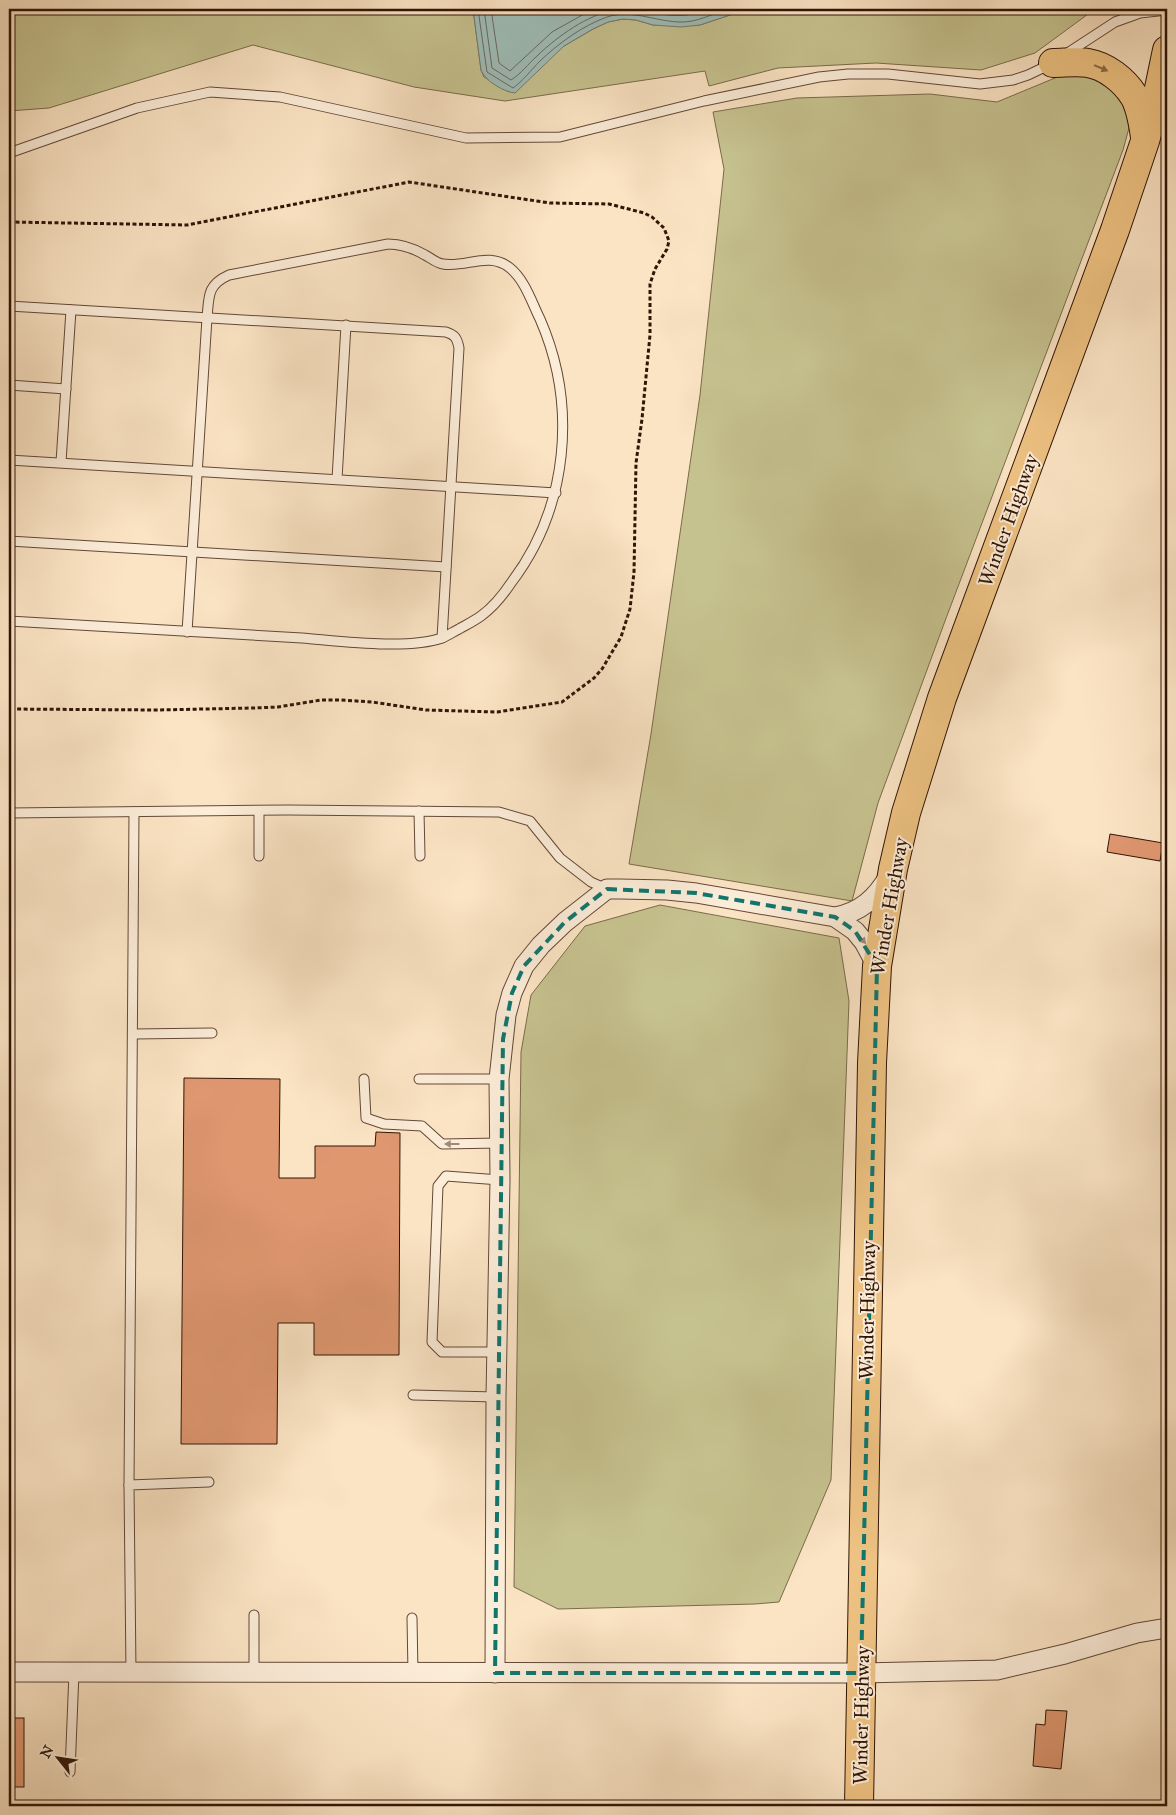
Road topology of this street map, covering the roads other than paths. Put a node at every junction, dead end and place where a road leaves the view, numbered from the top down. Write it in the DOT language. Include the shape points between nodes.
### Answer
graph roads {
  1 [pos="1167,10"];
  2 [pos="1167,50"];
  3 [pos="1053,63"];
  4 [pos="1167,96"];
  5 [pos="1145,141"];
  6 [pos="9,153"];
  7 [pos="9,306"];
  8 [pos="71,310"];
  9 [pos="207,318"];
  10 [pos="346,325"];
  11 [pos="9,385"];
  12 [pos="66,389"];
  13 [pos="9,460"];
  14 [pos="61,462"];
  15 [pos="198,471"];
  16 [pos="337,480"];
  17 [pos="452,487"];
  18 [pos="556,493"];
  19 [pos="9,541"];
  20 [pos="192,551"];
  21 [pos="446,567"];
  22 [pos="9,621"];
  23 [pos="187,632"];
  24 [pos="442,638"];
  25 [pos="259,811"];
  26 [pos="419,811"];
  27 [pos="134,812"];
  28 [pos="9,813"];
  29 [pos="259,856"];
  30 [pos="420,856"];
  31 [pos="893,869"];
  32 [pos="607,889"];
  33 [pos="835,918"];
  34 [pos="877,966"];
  35 [pos="212,1033"];
  36 [pos="132,1034"];
  37 [pos="364,1078"];
  38 [pos="419,1079"];
  39 [pos="499,1079"];
  40 [pos="500,1144"];
  41 [pos="500,1180"];
  42 [pos="497,1352"];
  43 [pos="413,1395"];
  44 [pos="496,1397"];
  45 [pos="209,1482"];
  46 [pos="129,1485"];
  47 [pos="254,1615"];
  48 [pos="412,1618"];
  49 [pos="1167,1628"];
  50 [pos="9,1672"];
  51 [pos="74,1672"];
  52 [pos="131,1672"];
  53 [pos="254,1672"];
  54 [pos="414,1673"];
  55 [pos="494,1673"];
  56 [pos="861,1673"];
  57 [pos="70,1772"];
  58 [pos="859,1806"];
  1 -- 3 [label="lane" via="1140,13 1115,22"];
  2 -- 5 [label="main road, Winder Highway"];
  3 -- 5 [label="main road, one-way" via="1087,63 1104,68 1119,79 1134,96 1142,116"];
  3 -- 6 [label="lane" via="1013,80 980,84 888,74 819,77 704,101 560,137 466,138 280,97 210,92 137,108"];
  4 -- 5 [label="main road"];
  5 -- 31 [label="main road, Winder Highway" via="939,707 906,813"];
  7 -- 8 [label="lane"];
  8 -- 9 [label="lane"];
  8 -- 12 [label="lane"];
  9 -- 10 [label="lane"];
  9 -- 15 [label="lane"];
  9 -- 18 [label="lane" via="210,290 218,280 229,275 388,244 415,249 440,264 480,260 495,261 509,267 520,278 533,304 555,362 563,421"];
  10 -- 16 [label="lane"];
  10 -- 17 [label="lane" via="446,332 457,338 460,348"];
  11 -- 12 [label="lane"];
  12 -- 14 [label="lane"];
  13 -- 14 [label="lane"];
  14 -- 15 [label="lane"];
  15 -- 16 [label="lane"];
  15 -- 20 [label="lane"];
  16 -- 17 [label="lane"];
  17 -- 18 [label="lane"];
  17 -- 21 [label="lane"];
  18 -- 24 [label="lane" via="537,543 503,594 481,616"];
  19 -- 20 [label="lane"];
  20 -- 21 [label="lane"];
  20 -- 23 [label="lane"];
  21 -- 24 [label="lane"];
  22 -- 23 [label="lane"];
  23 -- 24 [label="lane" via="396,644"];
  25 -- 26 [label="lane"];
  25 -- 27 [label="lane"];
  25 -- 29 [label="lane"];
  26 -- 30 [label="lane"];
  26 -- 32 [label="lane" via="499,812 530,821 560,858 591,882"];
  27 -- 28 [label="lane"];
  27 -- 36 [label="lane"];
  31 -- 33 [label="street" via="872,900 850,914"];
  31 -- 34 [label="main road, Winder Highway"];
  32 -- 33 [label="street" via="696,893"];
  32 -- 39 [label="street" via="565,922 524,966 506,1015"];
  33 -- 34 [label="street, one-way" via="855,931"];
  34 -- 56 [label="main road, Winder Highway" via="872,1063"];
  35 -- 36 [label="lane"];
  36 -- 46 [label="lane"];
  40 -- 37 [label="lane, one-way" via="442,1144 422,1126 384,1124 366,1118"];
  38 -- 39 [label="lane"];
  39 -- 40 [label="street"];
  40 -- 41 [label="street"];
  41 -- 42 [label="street"];
  41 -- 42 [label="lane" via="446,1176 438,1186 432,1342 442,1352"];
  42 -- 44 [label="street"];
  43 -- 44 [label="lane"];
  44 -- 55 [label="street"];
  45 -- 46 [label="lane"];
  46 -- 52 [label="lane"];
  47 -- 53 [label="lane"];
  48 -- 54 [label="lane"];
  49 -- 56 [label="street" via="997,1670"];
  50 -- 51 [label="street"];
  51 -- 52 [label="street"];
  51 -- 57 [label="lane"];
  52 -- 53 [label="street"];
  53 -- 54 [label="street"];
  54 -- 55 [label="street"];
  55 -- 56 [label="street"];
  56 -- 58 [label="main road, Winder Highway"];
}
